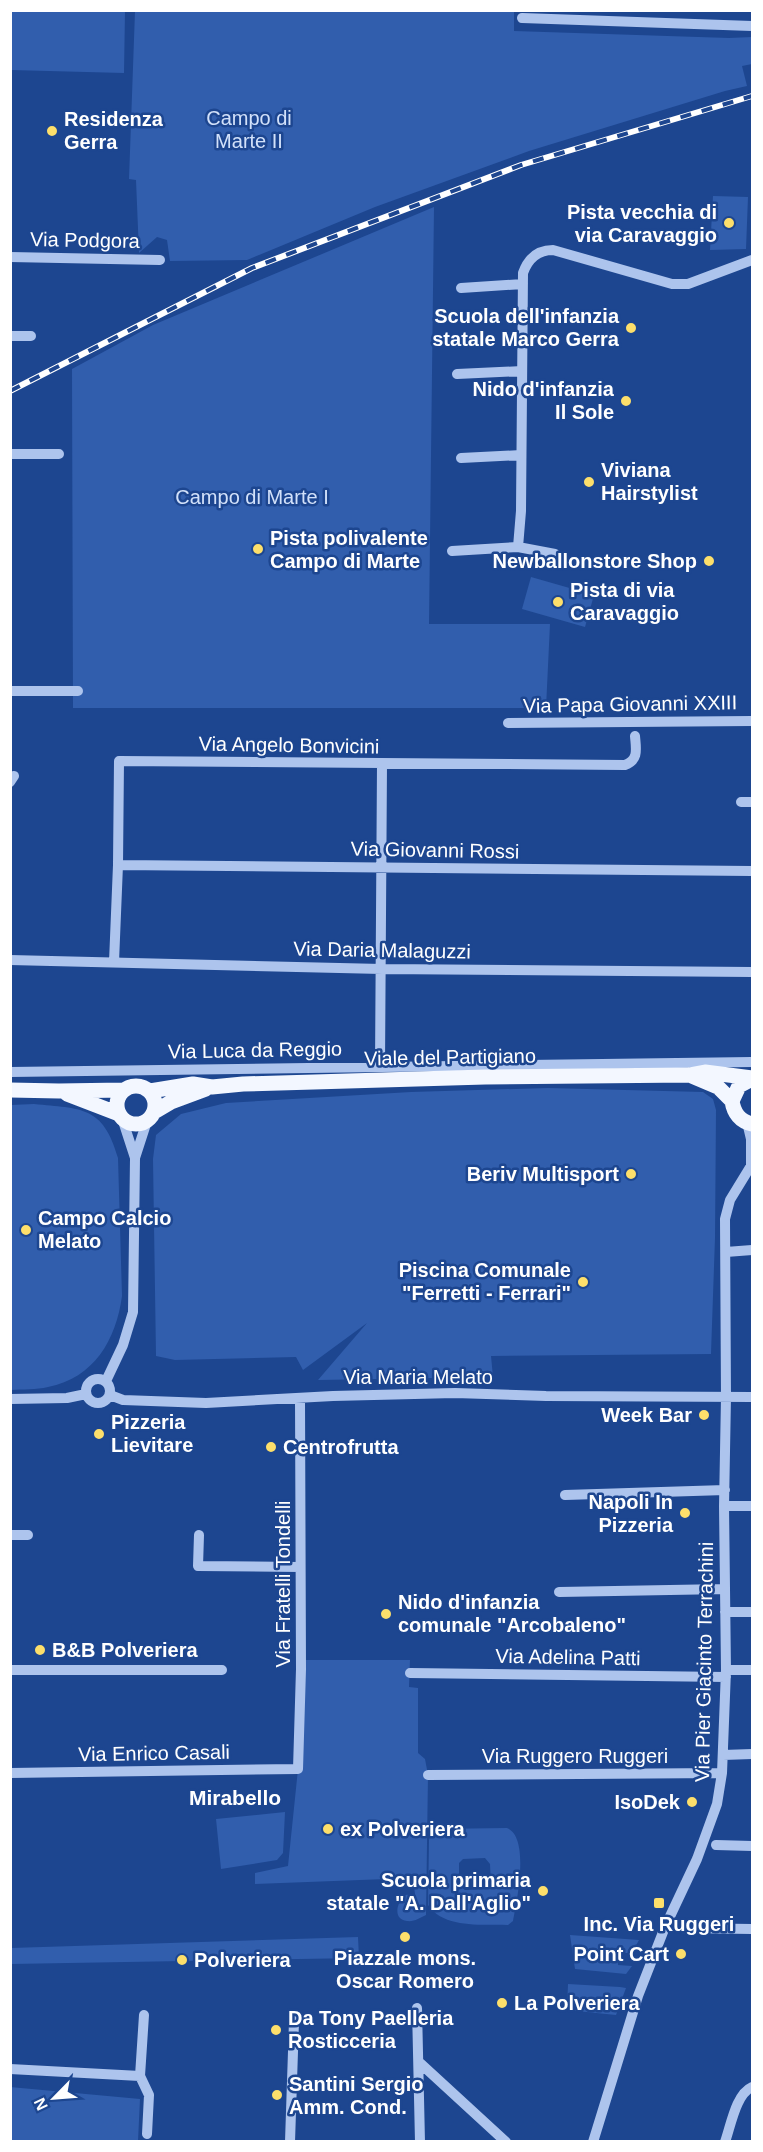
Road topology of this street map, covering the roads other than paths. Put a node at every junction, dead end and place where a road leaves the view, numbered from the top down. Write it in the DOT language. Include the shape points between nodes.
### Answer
graph roads {
  1 [pos="522,18"];
  2 [pos="753,26"];
  3 [pos="10,257"];
  4 [pos="160,260"];
  5 [pos="753,261"];
  6 [pos="523,284"];
  7 [pos="461,288"];
  8 [pos="10,336"];
  9 [pos="31,336"];
  10 [pos="522,371"];
  11 [pos="457,374"];
  12 [pos="10,454"];
  13 [pos="59,454"];
  14 [pos="521,456"];
  15 [pos="461,459"];
  16 [pos="518,547"];
  17 [pos="452,551"];
  18 [pos="555,554"];
  19 [pos="10,691"];
  20 [pos="78,691"];
  21 [pos="753,720"];
  22 [pos="507,723"];
  23 [pos="635,736"];
  24 [pos="382,764"];
  25 [pos="118,865"];
  26 [pos="381,867"];
  27 [pos="753,871"];
  28 [pos="10,960"];
  29 [pos="114,962"];
  30 [pos="382,969"];
  31 [pos="753,972"];
  32 [pos="753,1062"];
  33 [pos="380,1066"];
  34 [pos="10,1072"];
  35 [pos="689,1075"];
  36 [pos="753,1079"];
  37 [pos="212,1087"];
  38 [pos="10,1090"];
  39 [pos="123,1090"];
  40 [pos="59,1091"];
  41 [pos="150,1091"];
  42 [pos="732,1101"];
  43 [pos="120,1116"];
  44 [pos="151,1116"];
  45 [pos="750,1123"];
  46 [pos="135,1158"];
  47 [pos="752,1166"];
  48 [pos="753,1250"];
  49 [pos="726,1252"];
  50 [pos="106,1381"];
  51 [pos="86,1394"];
  52 [pos="110,1395"];
  53 [pos="726,1396"];
  54 [pos="753,1397"];
  55 [pos="10,1399"];
  56 [pos="300,1399"];
  57 [pos="725,1490"];
  58 [pos="565,1495"];
  59 [pos="724,1506"];
  60 [pos="753,1506"];
  61 [pos="10,1535"];
  62 [pos="28,1535"];
  63 [pos="199,1535"];
  64 [pos="300,1567"];
  65 [pos="725,1589"];
  66 [pos="559,1592"];
  67 [pos="725,1612"];
  68 [pos="753,1612"];
  69 [pos="10,1670"];
  70 [pos="222,1670"];
  71 [pos="753,1670"];
  72 [pos="410,1673"];
  73 [pos="726,1673"];
  74 [pos="753,1754"];
  75 [pos="723,1755"];
  76 [pos="298,1769"];
  77 [pos="10,1773"];
  78 [pos="722,1773"];
  79 [pos="428,1775"];
  80 [pos="716,1845"];
  81 [pos="753,1846"];
  82 [pos="680,1928"];
  83 [pos="753,1929"];
  84 [pos="417,2008"];
  85 [pos="144,2015"];
  86 [pos="294,2021"];
  87 [pos="420,2063"];
  88 [pos="10,2069"];
  89 [pos="140,2076"];
  90 [pos="753,2087"];
  91 [pos="147,2134"];
  92 [pos="290,2142"];
  93 [pos="420,2142"];
  94 [pos="506,2142"];
  95 [pos="593,2142"];
  96 [pos="725,2142"];
  1 -- 2 [label="street"];
  3 -- 4 [label="street, Via Podgora"];
  5 -- 6 [label="street" via="688,284 672,284 545,250 528,262"];
  6 -- 7 [label="street"];
  6 -- 10 [label="street"];
  8 -- 9 [label="street"];
  10 -- 11 [label="street"];
  10 -- 14 [label="street"];
  12 -- 13 [label="street"];
  14 -- 15 [label="street"];
  14 -- 16 [label="street"];
  16 -- 17 [label="street"];
  16 -- 18 [label="street"];
  19 -- 20 [label="street"];
  21 -- 22 [label="street, Via Papa Giovanni XXIII"];
  23 -- 24 [label="street, Via Angelo Bonvicini" via="636,757 625,765"];
  24 -- 25 [label="street, Via Angelo Bonvicini" via="119,761"];
  24 -- 26 [label="street"];
  25 -- 26 [label="street, Via Giovanni Rossi"];
  25 -- 29 [label="street, Via Angelo Bonvicini"];
  26 -- 27 [label="street, Via Giovanni Rossi"];
  26 -- 30 [label="street"];
  28 -- 29 [label="street, Via Daria Malaguzzi"];
  29 -- 30 [label="street, Via Daria Malaguzzi"];
  30 -- 31 [label="street, Via Daria Malaguzzi"];
  30 -- 33 [label="street"];
  32 -- 33 [label="street, Via Luca da Reggio"];
  33 -- 34 [label="street, Via Luca da Reggio"];
  35 -- 36 [label="main road, Viale del Partigiano" via="705,1072"];
  35 -- 37 [label="main road, Viale del Partigiano" via="475,1077"];
  35 -- 42 [label="main road, Viale del Partigiano" via="718,1087"];
  36 -- 42 [label="main road, Viale del Partigiano" via="739,1086"];
  37 -- 41 [label="main road, Viale del Partigiano" via="193,1084"];
  37 -- 44 [label="main road, Viale del Partigiano" via="171,1102"];
  38 -- 40 [label="main road, Viale del Partigiano"];
  39 -- 40 [label="main road, Viale del Partigiano"];
  39 -- 41 [label="main road, Viale del Partigiano" via="134,1085"];
  39 -- 43 [label="main road" via="117,1101"];
  40 -- 43 [label="main road, Viale del Partigiano"];
  41 -- 44 [label="main road" via="155,1101"];
  42 -- 45 [label="main road, Viale del Partigiano" via="736,1114"];
  43 -- 44 [label="main road, Viale del Partigiano" via="137,1124"];
  43 -- 46 [label="street"];
  44 -- 46 [label="street"];
  45 -- 47 [label="street, Via Pier Giacinto Terrachini"];
  46 -- 50 [label="street" via="133,1312"];
  47 -- 49 [label="street, Via Pier Giacinto Terrachini" via="727,1207"];
  48 -- 49 [label="street"];
  49 -- 53 [label="street, Via Pier Giacinto Terrachini"];
  50 -- 51 [label="street" via="90,1382"];
  50 -- 52 [label="street"];
  51 -- 52 [label="street" via="98,1404"];
  51 -- 55 [label="street"];
  52 -- 56 [label="street, Via Maria Melato" via="123,1400 206,1403"];
  53 -- 54 [label="street, Via Maria Melato"];
  53 -- 56 [label="street, Via Maria Melato" via="454,1393"];
  53 -- 57 [label="street, Via Pier Giacinto Terrachini"];
  56 -- 64 [label="street, Via Fratelli Tondelli"];
  57 -- 58 [label="street"];
  57 -- 59 [label="street, Via Pier Giacinto Terrachini"];
  59 -- 60 [label="street"];
  59 -- 65 [label="street, Via Pier Giacinto Terrachini"];
  61 -- 62 [label="street"];
  63 -- 64 [label="street" via="198,1566"];
  64 -- 76 [label="street, Via Fratelli Tondelli"];
  65 -- 66 [label="street"];
  65 -- 67 [label="street, Via Pier Giacinto Terrachini"];
  67 -- 68 [label="street"];
  67 -- 73 [label="street, Via Pier Giacinto Terrachini"];
  69 -- 70 [label="street"];
  71 -- 73 [label="street, Via Adelina Patti"];
  72 -- 73 [label="street, Via Adelina Patti"];
  73 -- 75 [label="street, Via Pier Giacinto Terrachini"];
  74 -- 75 [label="street"];
  75 -- 78 [label="street, Via Pier Giacinto Terrachini"];
  76 -- 77 [label="street, Via Enrico Casali"];
  78 -- 79 [label="street, Via Ruggero Ruggeri"];
  78 -- 95 [label="street, Via Pier Giacinto Terrachini" via="717,1804 697,1859 638,1996"];
  80 -- 81 [label="street"];
  82 -- 83 [label="street"];
  84 -- 87 [label="street"];
  85 -- 89 [label="street"];
  86 -- 92 [label="street"];
  87 -- 93 [label="street"];
  87 -- 94 [label="street"];
  88 -- 89 [label="street"];
  89 -- 91 [label="street" via="149,2095"];
  90 -- 96 [label="street" via="745,2090"];
}
